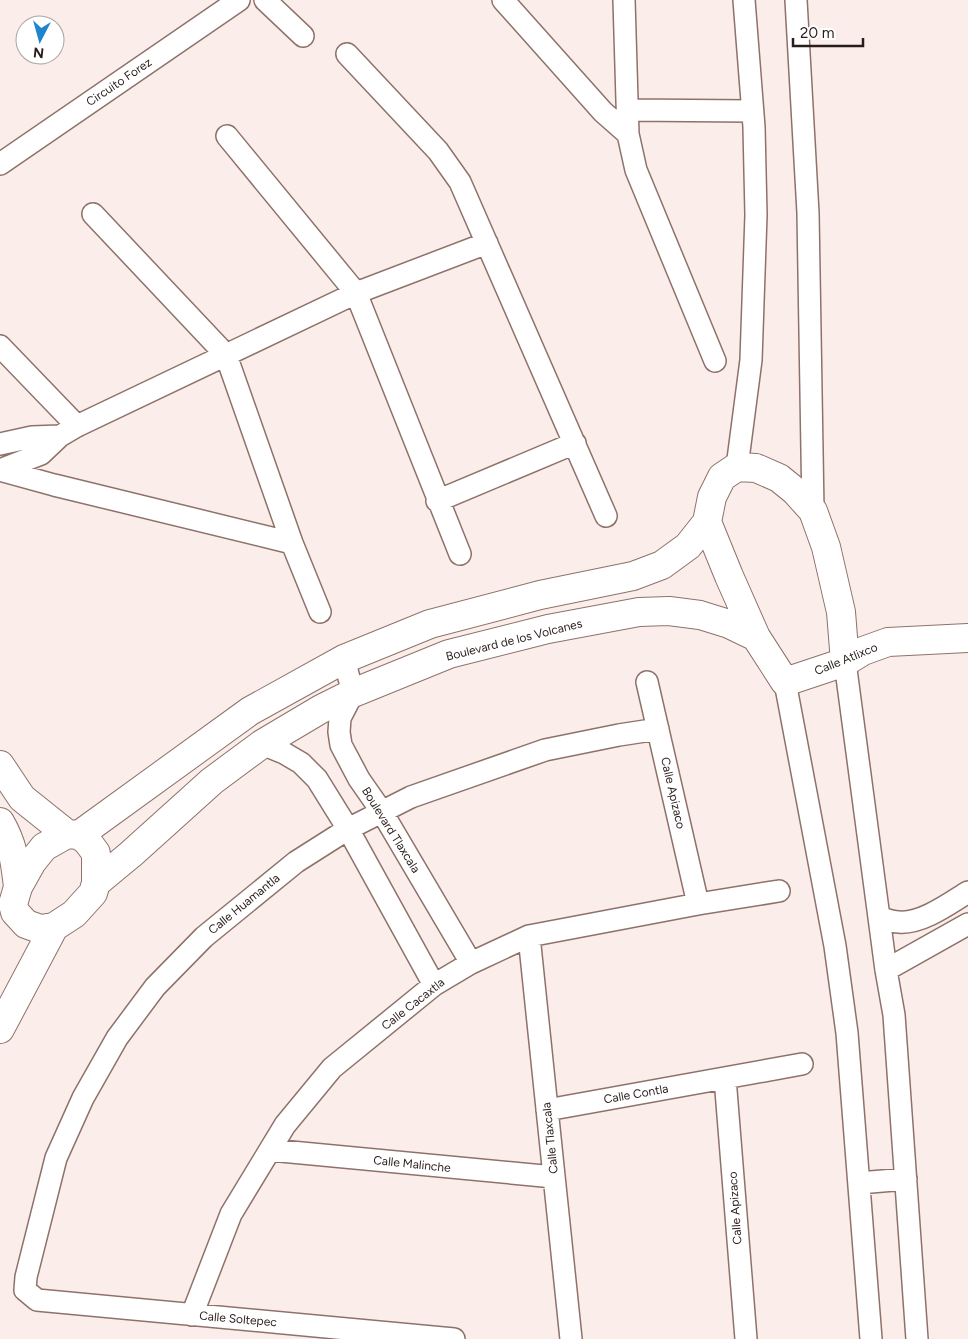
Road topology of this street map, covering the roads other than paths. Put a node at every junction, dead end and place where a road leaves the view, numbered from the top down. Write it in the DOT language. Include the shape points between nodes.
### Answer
graph roads {
  1 [pos="239,0"];
  2 [pos="265,0"];
  3 [pos="503,0"];
  4 [pos="624,0"];
  5 [pos="744,0"];
  6 [pos="796,0"];
  7 [pos="303,36"];
  8 [pos="347,54"];
  9 [pos="627,110"];
  10 [pos="752,111"];
  11 [pos="628,134"];
  12 [pos="227,136"];
  13 [pos="0,164"];
  14 [pos="93,214"];
  15 [pos="487,243"];
  16 [pos="356,292"];
  17 [pos="0,346"];
  18 [pos="226,355"];
  19 [pos="715,361"];
  20 [pos="69,431"];
  21 [pos="575,443"];
  22 [pos="0,444"];
  23 [pos="37,446"];
  24 [pos="737,467"];
  25 [pos="0,470"];
  26 [pos="54,485"];
  27 [pos="438,501"];
  28 [pos="813,511"];
  29 [pos="606,516"];
  30 [pos="707,522"];
  31 [pos="292,542"];
  32 [pos="460,554"];
  33 [pos="633,576"];
  34 [pos="540,595"];
  35 [pos="320,612"];
  36 [pos="639,612"];
  37 [pos="548,630"];
  38 [pos="756,637"];
  39 [pos="968,638"];
  40 [pos="344,659"];
  41 [pos="845,662"];
  42 [pos="648,682"];
  43 [pos="785,682"];
  44 [pos="353,693"];
  45 [pos="658,729"];
  46 [pos="262,744"];
  47 [pos="0,765"];
  48 [pos="382,812"];
  49 [pos="0,822"];
  50 [pos="348,828"];
  51 [pos="73,835"];
  52 [pos="96,883"];
  53 [pos="779,891"];
  54 [pos="968,892"];
  55 [pos="15,895"];
  56 [pos="698,904"];
  57 [pos="879,917"];
  58 [pos="968,924"];
  59 [pos="54,927"];
  60 [pos="0,931"];
  61 [pos="529,936"];
  62 [pos="471,963"];
  63 [pos="886,970"];
  64 [pos="434,985"];
  65 [pos="0,1029"];
  66 [pos="802,1064"];
  67 [pos="725,1078"];
  68 [pos="547,1110"];
  69 [pos="270,1150"];
  70 [pos="554,1178"];
  71 [pos="906,1179"];
  72 [pos="859,1183"];
  73 [pos="25,1290"];
  74 [pos="192,1315"];
  75 [pos="454,1339"];
  76 [pos="571,1339"];
  77 [pos="746,1339"];
  78 [pos="871,1339"];
  79 [pos="917,1339"];
  1 -- 13 [label="street, Circuito Forez"];
  2 -- 7 [label="street"];
  3 -- 11 [label="street" via="603,112"];
  4 -- 9 [label="street"];
  5 -- 10 [label="street"];
  6 -- 28 [label="street" via="808,213"];
  8 -- 15 [label="street" via="438,151 460,182"];
  9 -- 10 [label="street"];
  9 -- 11 [label="street"];
  10 -- 24 [label="street" via="756,215 751,360"];
  11 -- 19 [label="street" via="636,170"];
  12 -- 16 [label="street"];
  14 -- 18 [label="street"];
  15 -- 16 [label="street"];
  15 -- 21 [label="street"];
  16 -- 18 [label="street"];
  16 -- 27 [label="street"];
  17 -- 20 [label="street"];
  18 -- 20 [label="street"];
  18 -- 31 [label="street"];
  20 -- 23 [label="street"];
  21 -- 27 [label="street"];
  21 -- 29 [label="street"];
  22 -- 23 [label="street"];
  23 -- 25 [label="street"];
  23 -- 26 [label="street"];
  24 -- 28 [label="street" via="756,468 779,478"];
  24 -- 30 [label="street" via="722,478 712,498"];
  25 -- 26 [label="street"];
  26 -- 31 [label="street"];
  27 -- 32 [label="street"];
  28 -- 41 [label="street" via="826,546 841,612"];
  30 -- 33 [label="street" via="688,546 662,565"];
  30 -- 38 [label="street"];
  31 -- 35 [label="street"];
  33 -- 34 [label="street"];
  33 -- 36 [label="street"];
  34 -- 37 [label="street"];
  34 -- 40 [label="street" via="430,624"];
  36 -- 37 [label="street, Boulevard de los Volcanes"];
  36 -- 38 [label="street, Boulevard de los Volcanes" via="700,615"];
  37 -- 44 [label="street, Boulevard de los Volcanes" via="449,654"];
  38 -- 43 [label="street"];
  39 -- 41 [label="street, Calle Atlixco" via="888,642"];
  40 -- 44 [label="street"];
  40 -- 51 [label="street" via="250,712"];
  41 -- 43 [label="street, Calle Atlixco"];
  41 -- 57 [label="street"];
  42 -- 45 [label="street, Calle Apizaco"];
  43 -- 72 [label="street" via="835,946 847,1032"];
  44 -- 46 [label="street, Boulevard de los Volcanes"];
  44 -- 48 [label="street, Boulevard Tlaxcala" via="340,718 341,745"];
  45 -- 48 [label="street, Calle Huamantla" via="545,750 411,797"];
  45 -- 56 [label="street, Calle Apizaco"];
  46 -- 50 [label="street" via="300,763 317,779"];
  46 -- 52 [label="street, Boulevard de los Volcanes" via="212,781"];
  47 -- 51 [label="street" via="22,798"];
  48 -- 50 [label="street, Calle Huamantla"];
  48 -- 62 [label="street, Boulevard Tlaxcala"];
  49 -- 55 [label="street" via="14,853"];
  50 -- 64 [label="street"];
  50 -- 73 [label="street, Calle Huamantla" via="296,862 204,937 155,987 117,1038 83,1098 56,1158"];
  51 -- 52 [label="street" via="96,853"];
  51 -- 55 [label="street" via="44,847 32,862"];
  52 -- 59 [label="street" via="84,904"];
  53 -- 56 [label="street, Calle Cacaxtla"];
  54 -- 57 [label="street" via="935,912 910,921"];
  55 -- 59 [label="street" via="15,912 26,924 40,929"];
  55 -- 60 [label="street"];
  56 -- 61 [label="street, Calle Cacaxtla"];
  57 -- 63 [label="street"];
  58 -- 63 [label="street"];
  59 -- 65 [label="street"];
  61 -- 62 [label="street, Calle Cacaxtla"];
  61 -- 68 [label="street, Calle Tlaxcala"];
  62 -- 64 [label="street, Calle Cacaxtla"];
  63 -- 71 [label="street" via="894,1015"];
  64 -- 69 [label="street, Calle Cacaxtla" via="332,1068 285,1125"];
  66 -- 67 [label="street, Calle Contla"];
  67 -- 68 [label="street, Calle Contla"];
  67 -- 77 [label="street, Calle Apizaco"];
  68 -- 70 [label="street, Calle Tlaxcala"];
  69 -- 70 [label="street, Calle Malinche"];
  69 -- 74 [label="street, Calle Cacaxtla" via="230,1214"];
  70 -- 76 [label="street, Calle Tlaxcala"];
  71 -- 72 [label="street"];
  71 -- 79 [label="street"];
  72 -- 78 [label="street"];
  73 -- 74 [label="street, Calle Soltepec" via="37,1300"];
  74 -- 75 [label="street, Calle Soltepec"];
}
